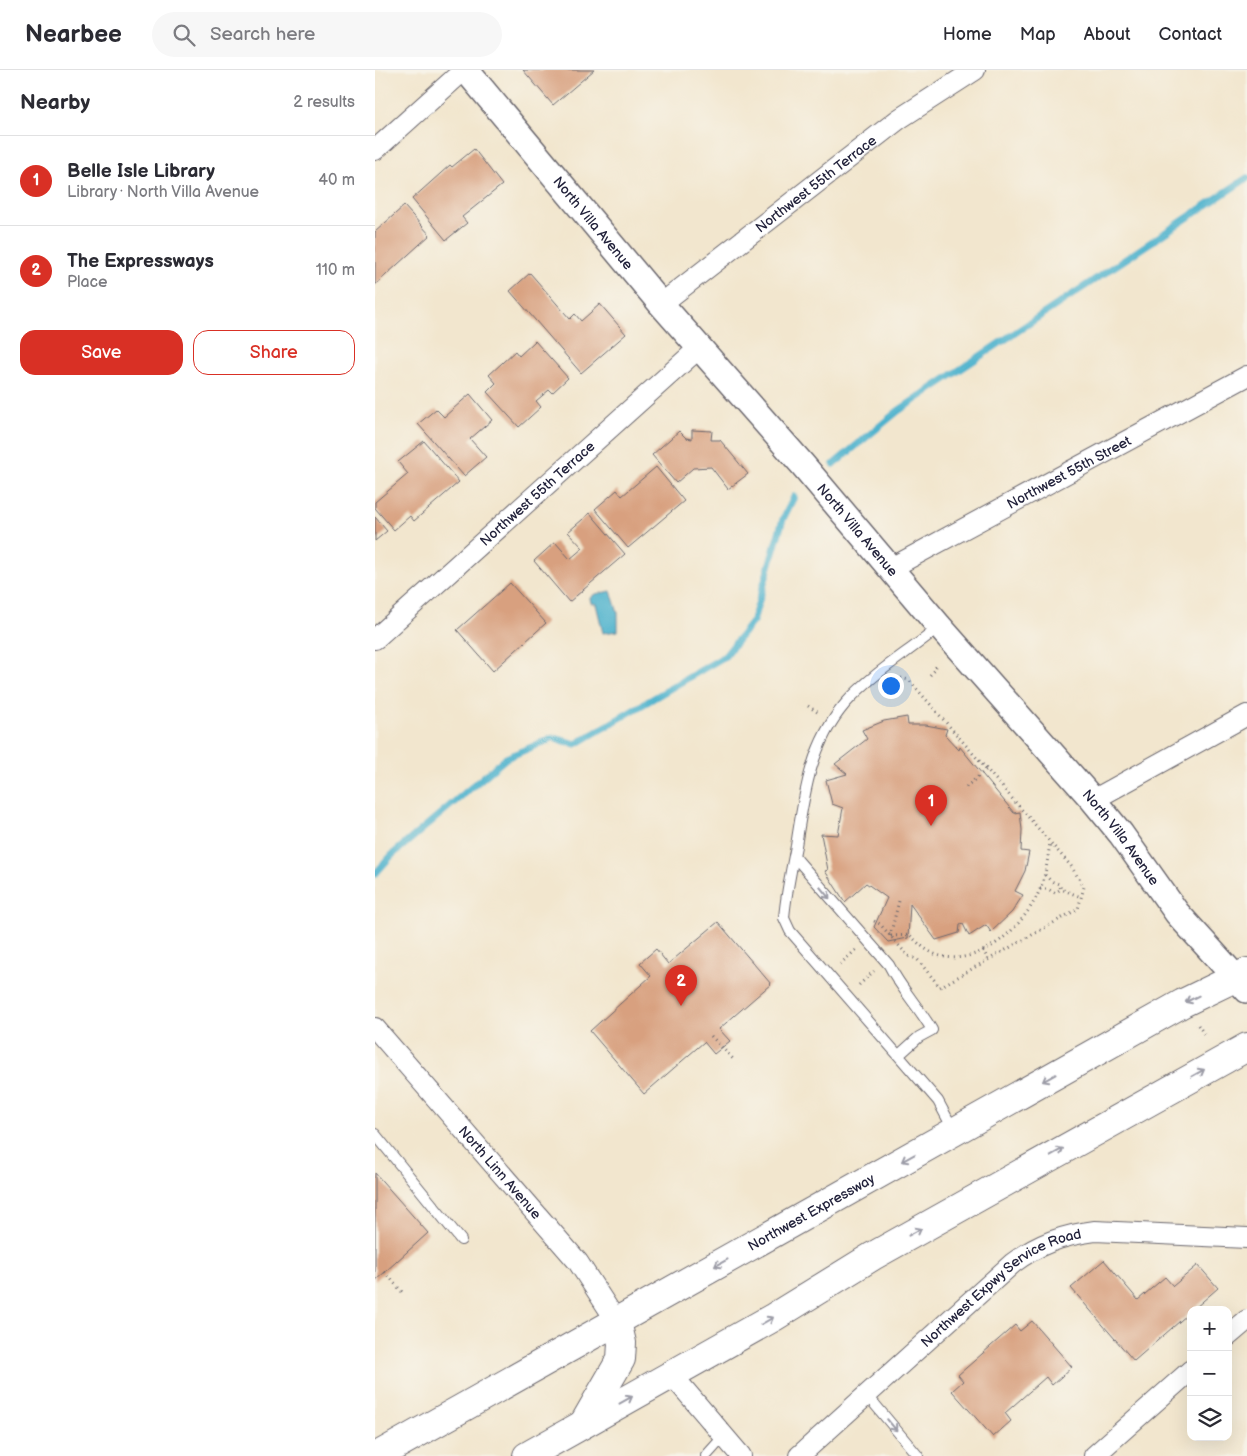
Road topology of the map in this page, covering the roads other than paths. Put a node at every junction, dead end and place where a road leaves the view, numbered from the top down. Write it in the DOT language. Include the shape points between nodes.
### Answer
graph roads {
  1 [pos="465,70"];
  2 [pos="975,70"];
  3 [pos="375,150"];
  4 [pos="661,304"];
  5 [pos="699,348"];
  6 [pos="1247,376"];
  7 [pos="891,568"];
  8 [pos="939,626"];
  9 [pos="375,639"];
  10 [pos="1247,715"];
  11 [pos="1093,800"];
  12 [pos="794,856"];
  13 [pos="1243,980"];
  14 [pos="375,1028"];
  15 [pos="1247,1047"];
  16 [pos="899,1055"];
  17 [pos="955,1131"];
  18 [pos="375,1134"];
  19 [pos="1247,1238"];
  20 [pos="461,1240"];
  21 [pos="1247,1320"];
  22 [pos="617,1322"];
  23 [pos="1232,1333"];
  24 [pos="672,1374"];
  25 [pos="1187,1374"];
  26 [pos="867,1395"];
  27 [pos="583,1424"];
  28 [pos="724,1436"];
  29 [pos="377,1456"];
  30 [pos="527,1456"];
  31 [pos="706,1456"];
  32 [pos="741,1456"];
  33 [pos="799,1456"];
  34 [pos="918,1456"];
  35 [pos="1094,1456"];
  1 -- 3 [label="street"];
  1 -- 4 [label="street, North Villa Avenue"];
  2 -- 4 [label="street, Northwest 55th Terrace" via="899,119"];
  4 -- 5 [label="street, North Villa Avenue"];
  5 -- 7 [label="street, North Villa Avenue"];
  5 -- 9 [label="street, Northwest 55th Terrace"];
  6 -- 7 [label="street, Northwest 55th Street"];
  7 -- 8 [label="street, North Villa Avenue"];
  8 -- 11 [label="street, North Villa Avenue"];
  8 -- 12 [label="lane" via="872,677 845,704 826,730 812,762"];
  10 -- 11 [label="street"];
  11 -- 13 [label="street, North Villa Avenue" via="1172,907"];
  12 -- 16 [label="lane" via="785,906 786,924"];
  12 -- 16 [label="lane, one-way" via="889,965 932,1030"];
  13 -- 17 [label="highway, Northwest Expressway, one-way" via="1183,1003"];
  14 -- 22 [label="street, North Linn Avenue" via="578,1262"];
  24 -- 15 [label="highway, one-way" via="873,1256"];
  16 -- 17 [label="lane" via="938,1101"];
  17 -- 22 [label="highway, Northwest Expressway, one-way"];
  18 -- 20 [label="lane"];
  19 -- 26 [label="street, Northwest Expwy Service Road" via="1095,1231 1048,1241 1013,1263"];
  21 -- 23 [label="street"];
  22 -- 27 [label="highway" via="622,1342 621,1358"];
  22 -- 29 [label="highway, Northwest Expressway"];
  27 -- 24 [label="highway, one-way"];
  24 -- 28 [label="street"];
  25 -- 35 [label="street"];
  26 -- 33 [label="street, Northwest Expwy Service Road"];
  26 -- 34 [label="lane, one-way"];
  27 -- 30 [label="highway"];
  28 -- 31 [label="lane"];
  28 -- 32 [label="street"];
}
